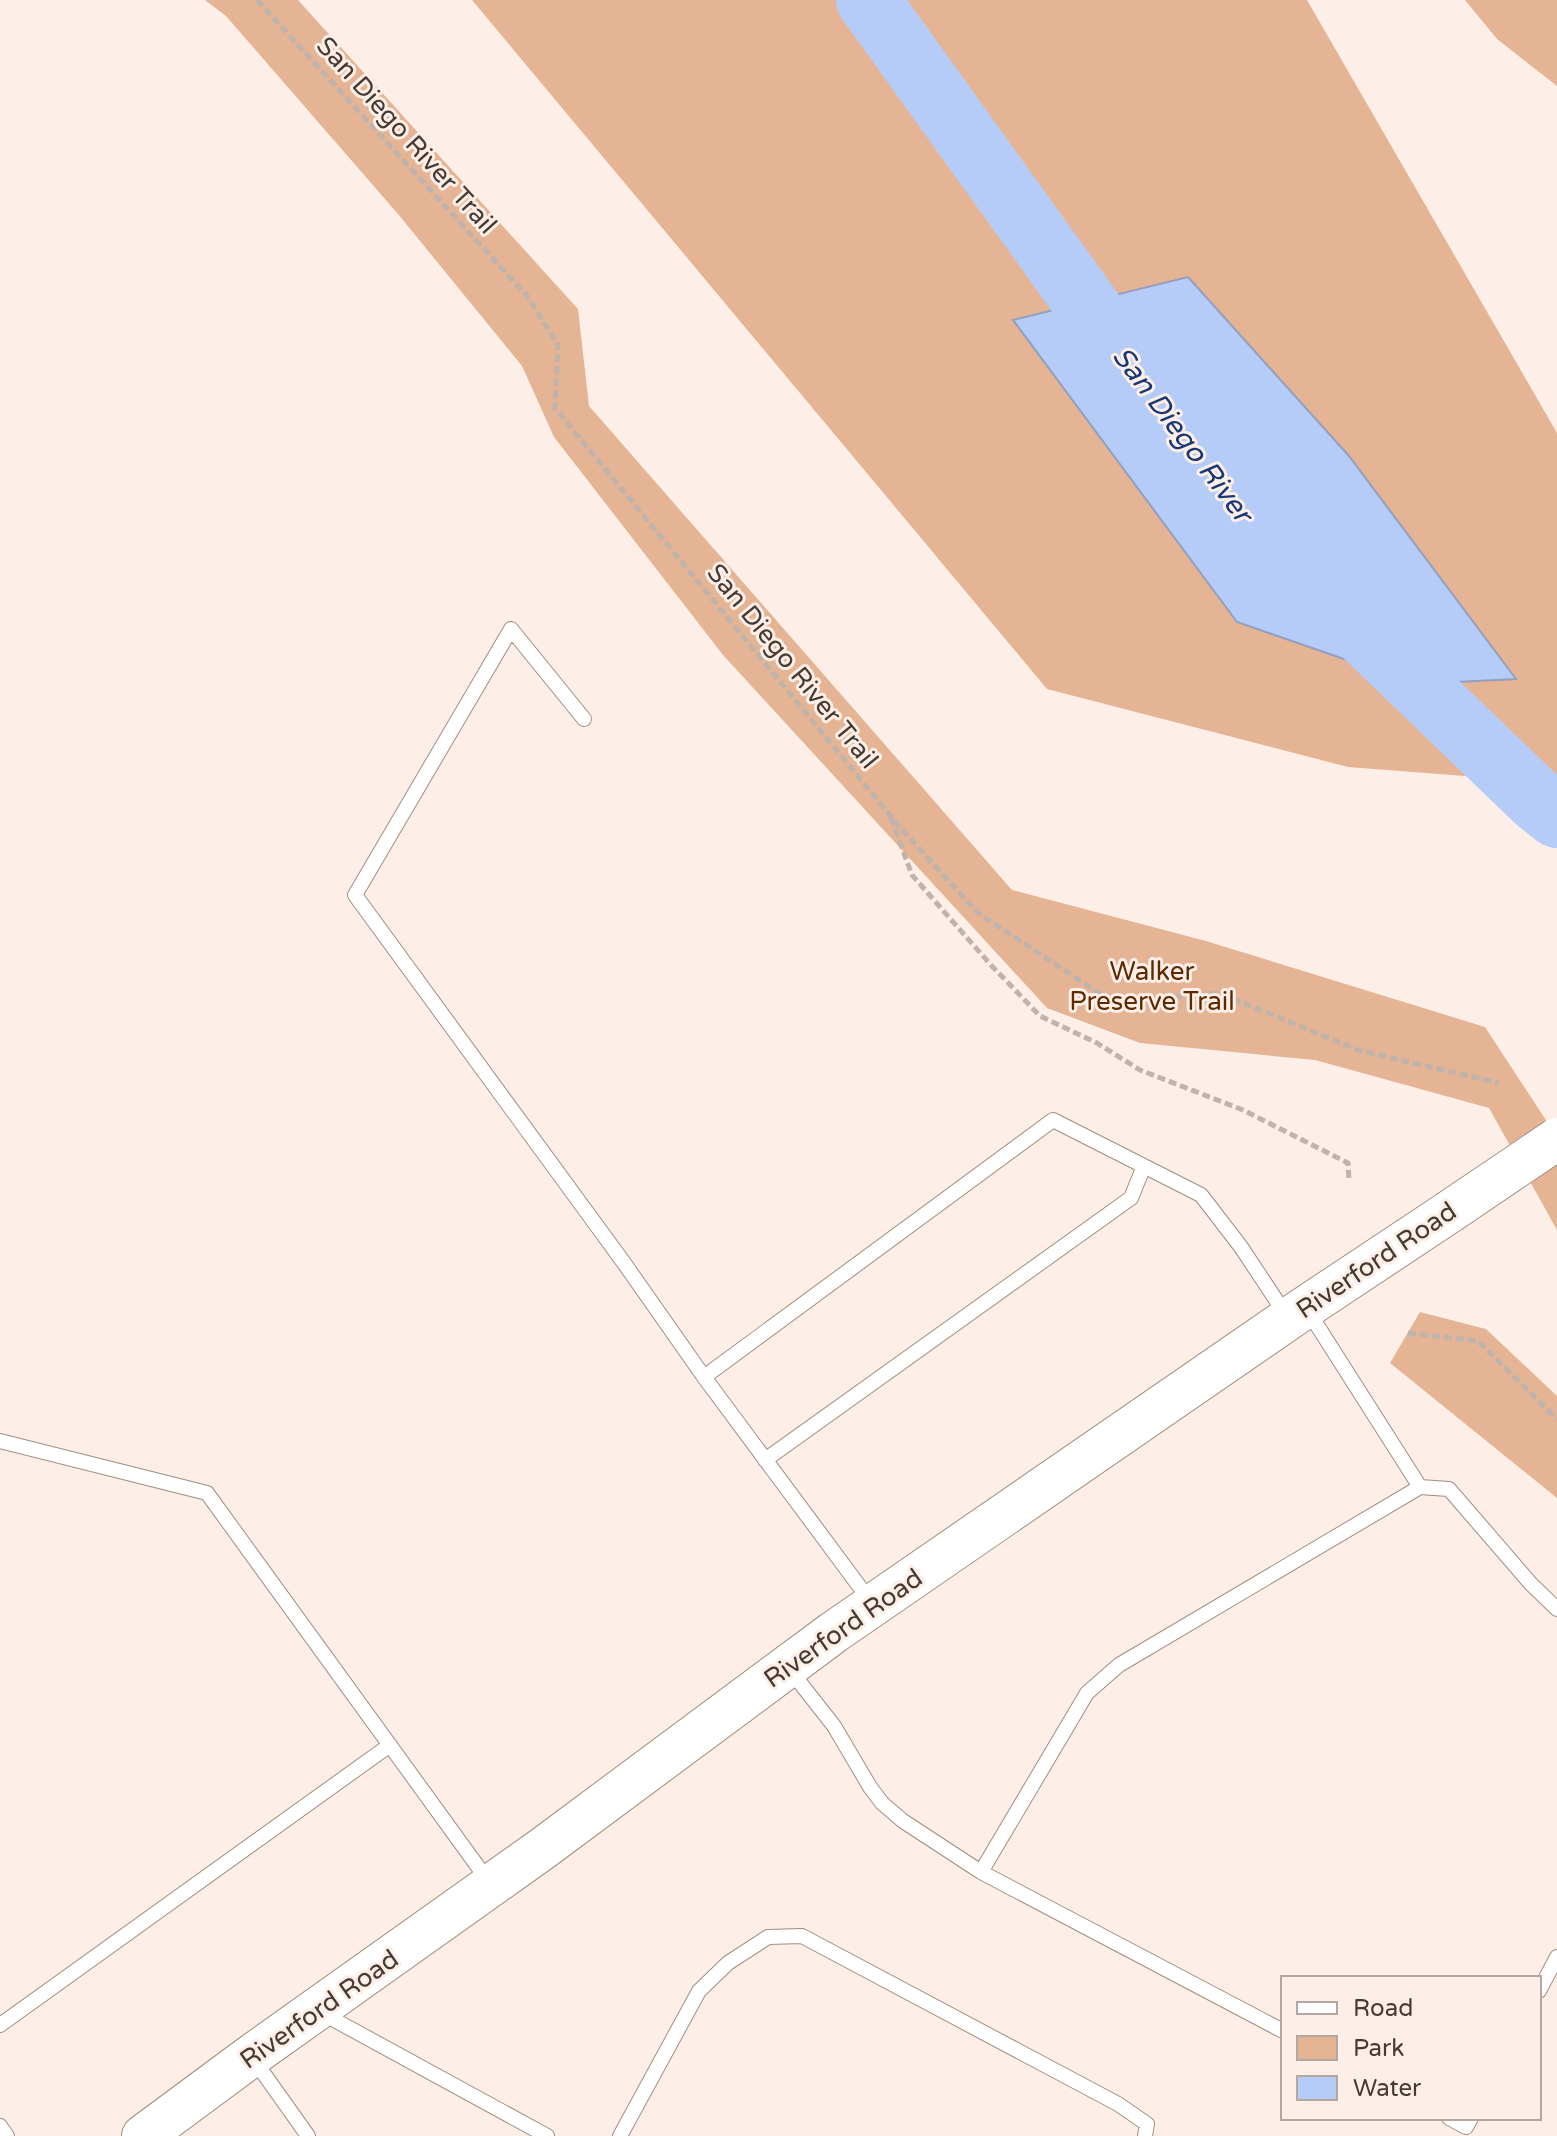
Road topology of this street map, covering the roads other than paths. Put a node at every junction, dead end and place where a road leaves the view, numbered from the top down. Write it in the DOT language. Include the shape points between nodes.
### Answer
graph roads {
  1 [pos="584,719"];
  2 [pos="1557,1139"];
  3 [pos="1144,1166"];
  4 [pos="1297,1313"];
  5 [pos="704,1377"];
  6 [pos="0,1441"];
  7 [pos="765,1460"];
  8 [pos="1420,1487"];
  9 [pos="874,1606"];
  10 [pos="1557,1609"];
  11 [pos="787,1666"];
  12 [pos="390,1745"];
  13 [pos="981,1872"];
  14 [pos="492,1886"];
  15 [pos="1557,1957"];
  16 [pos="1541,1987"];
  17 [pos="316,2010"];
  18 [pos="0,2025"];
  19 [pos="1281,2030"];
  20 [pos="251,2056"];
  21 [pos="1453,2120"];
  22 [pos="1470,2120"];
  23 [pos="0,2126"];
  24 [pos="7,2136"];
  25 [pos="143,2136"];
  26 [pos="308,2136"];
  27 [pos="547,2136"];
  28 [pos="620,2136"];
  29 [pos="1145,2136"];
  1 -- 5 [label="lane" via="511,629 355,895"];
  2 -- 4 [label="main road, Riverford Road, bridge"];
  3 -- 4 [label="lane" via="1201,1195"];
  3 -- 5 [label="lane" via="1053,1120"];
  3 -- 7 [label="lane" via="1131,1198"];
  4 -- 8 [label="lane"];
  4 -- 9 [label="main road, Riverford Road"];
  5 -- 7 [label="lane"];
  6 -- 12 [label="lane" via="207,1493"];
  7 -- 9 [label="lane"];
  8 -- 10 [label="lane" via="1449,1489"];
  8 -- 13 [label="lane" via="1099,1681"];
  9 -- 11 [label="main road, Riverford Road"];
  11 -- 13 [label="lane" via="834,1726 882,1803"];
  11 -- 14 [label="main road, Riverford Road"];
  12 -- 14 [label="lane"];
  12 -- 18 [label="lane"];
  13 -- 19 [label="lane"];
  14 -- 17 [label="main road, Riverford Road"];
  15 -- 16 [label="lane"];
  17 -- 20 [label="main road, Riverford Road"];
  17 -- 27 [label="lane"];
  20 -- 25 [label="main road, Riverford Road"];
  20 -- 26 [label="lane"];
  21 -- 22 [label="lane" via="1466,2127"];
  23 -- 24 [label="lane"];
  28 -- 29 [label="lane" via="699,1991 728,1963 768,1937 802,1936 1118,2104 1147,2124"];
}
